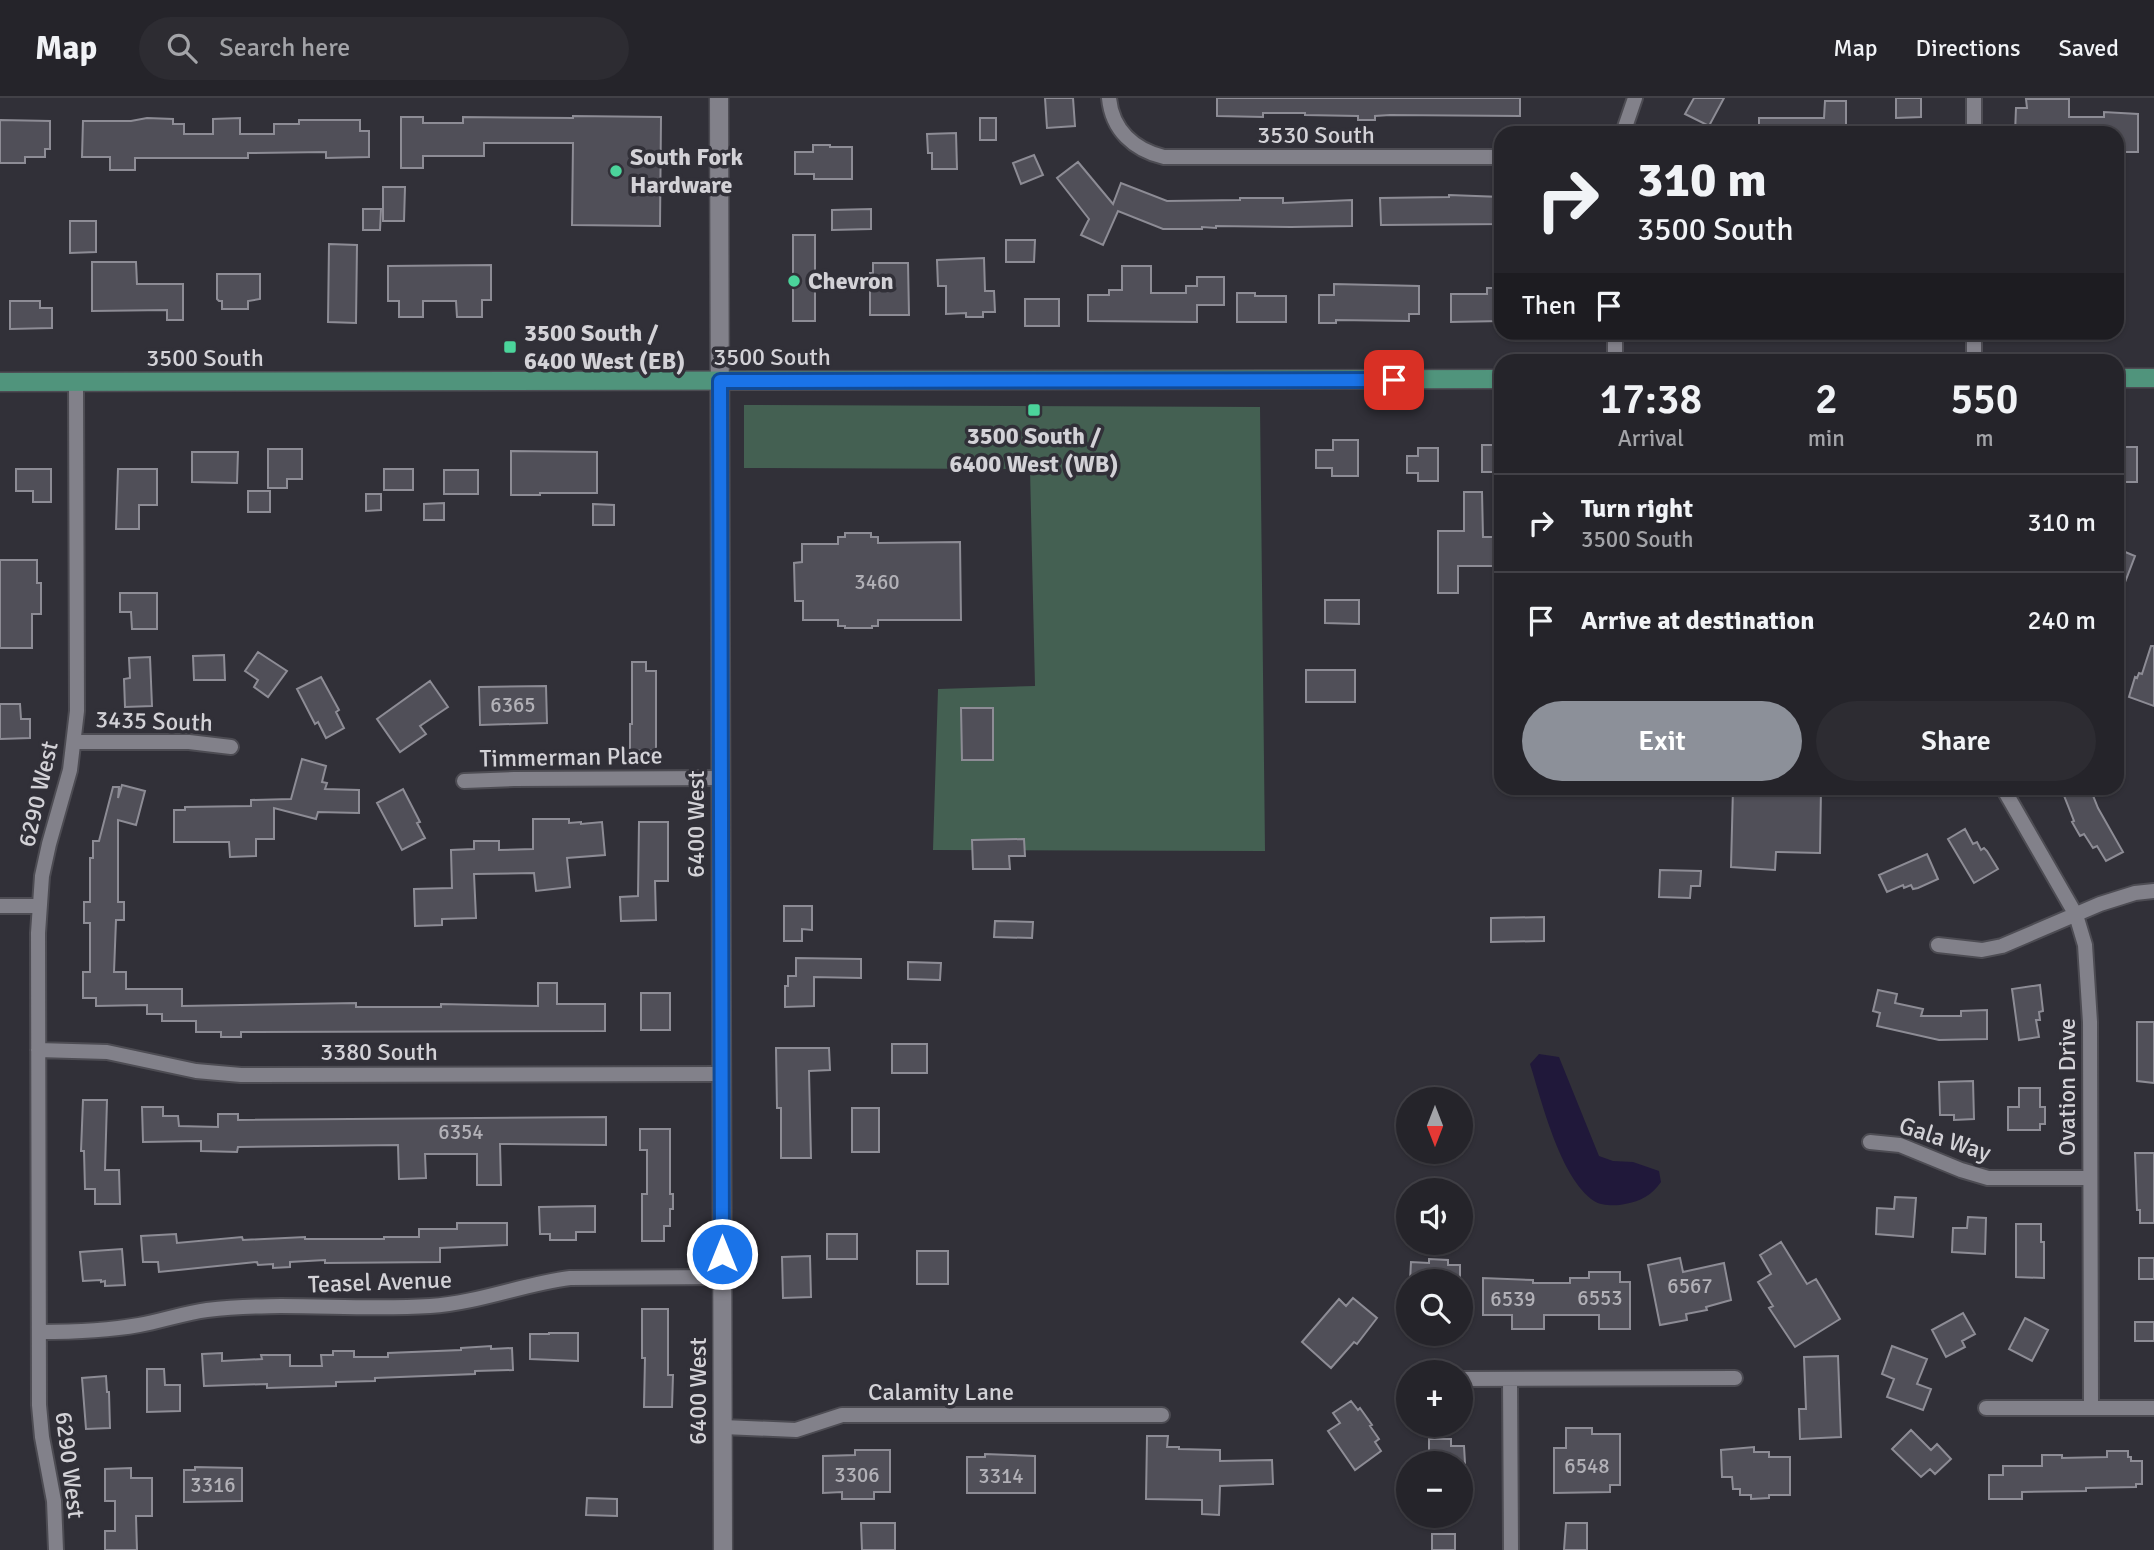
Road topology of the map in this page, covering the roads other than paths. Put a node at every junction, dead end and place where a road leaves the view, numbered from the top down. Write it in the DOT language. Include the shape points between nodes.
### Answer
graph roads {
  1 [pos="719,98"];
  2 [pos="1109,98"];
  3 [pos="1635,98"];
  4 [pos="1974,98"];
  5 [pos="1625,126"];
  6 [pos="1974,126"];
  7 [pos="1494,157"];
  8 [pos="2124,378"];
  9 [pos="2154,378"];
  10 [pos="1494,379"];
  11 [pos="720,381"];
  12 [pos="0,382"];
  13 [pos="76,382"];
  14 [pos="74,741"];
  15 [pos="232,747"];
  16 [pos="721,778"];
  17 [pos="464,781"];
  18 [pos="2007,795"];
  19 [pos="2154,891"];
  20 [pos="0,906"];
  21 [pos="39,906"];
  22 [pos="2076,915"];
  23 [pos="1938,945"];
  24 [pos="38,1050"];
  25 [pos="722,1074"];
  26 [pos="1870,1142"];
  27 [pos="2090,1178"];
  28 [pos="722,1277"];
  29 [pos="39,1332"];
  30 [pos="1735,1378"];
  31 [pos="1473,1379"];
  32 [pos="1510,1379"];
  33 [pos="1986,1408"];
  34 [pos="2091,1408"];
  35 [pos="2154,1408"];
  36 [pos="1161,1415"];
  37 [pos="723,1427"];
  38 [pos="56,1550"];
  39 [pos="723,1550"];
  40 [pos="1511,1550"];
  1 -- 11 [label="street, 6400 West"];
  2 -- 7 [label="street, 3530 South" via="1112,115 1127,139 1154,155"];
  3 -- 5 [label="street"];
  4 -- 6 [label="street"];
  8 -- 9 [label="main road"];
  10 -- 11 [label="main road, 3500 South"];
  11 -- 13 [label="main road, 3500 South"];
  11 -- 16 [label="street, 6400 West"];
  12 -- 13 [label="main road, 3500 South"];
  13 -- 14 [label="street, 6290 West" via="78,680"];
  14 -- 15 [label="street, 3435 South"];
  14 -- 21 [label="street, 6290 West" via="65,794 45,860"];
  16 -- 17 [label="street, Timmerman Place"];
  16 -- 25 [label="street, 6400 West"];
  18 -- 22 [label="street, Ovation Drive"];
  19 -- 22 [label="street" via="2118,898"];
  20 -- 21 [label="street"];
  21 -- 24 [label="street, 6290 West"];
  22 -- 23 [label="street" via="2002,946 1982,950"];
  22 -- 27 [label="street, Ovation Drive" via="2089,981"];
  24 -- 25 [label="street, 3380 South" via="107,1052 196,1071 241,1075"];
  24 -- 29 [label="street, 6290 West"];
  25 -- 28 [label="street, 6400 West"];
  26 -- 27 [label="street, Gala Way" via="1900,1145 1988,1178"];
  27 -- 34 [label="street, Ovation Drive"];
  28 -- 29 [label="street, Teasel Avenue" via="570,1278 461,1303 246,1307 204,1310 110,1329"];
  28 -- 37 [label="street, 6400 West"];
  29 -- 38 [label="street, 6290 West" via="40,1421 54,1501"];
  30 -- 32 [label="street"];
  31 -- 32 [label="street"];
  32 -- 40 [label="street"];
  33 -- 34 [label="street"];
  34 -- 35 [label="street"];
  36 -- 37 [label="street, Calamity Lane" via="842,1415 796,1430"];
  37 -- 39 [label="street, 6400 West"];
}
